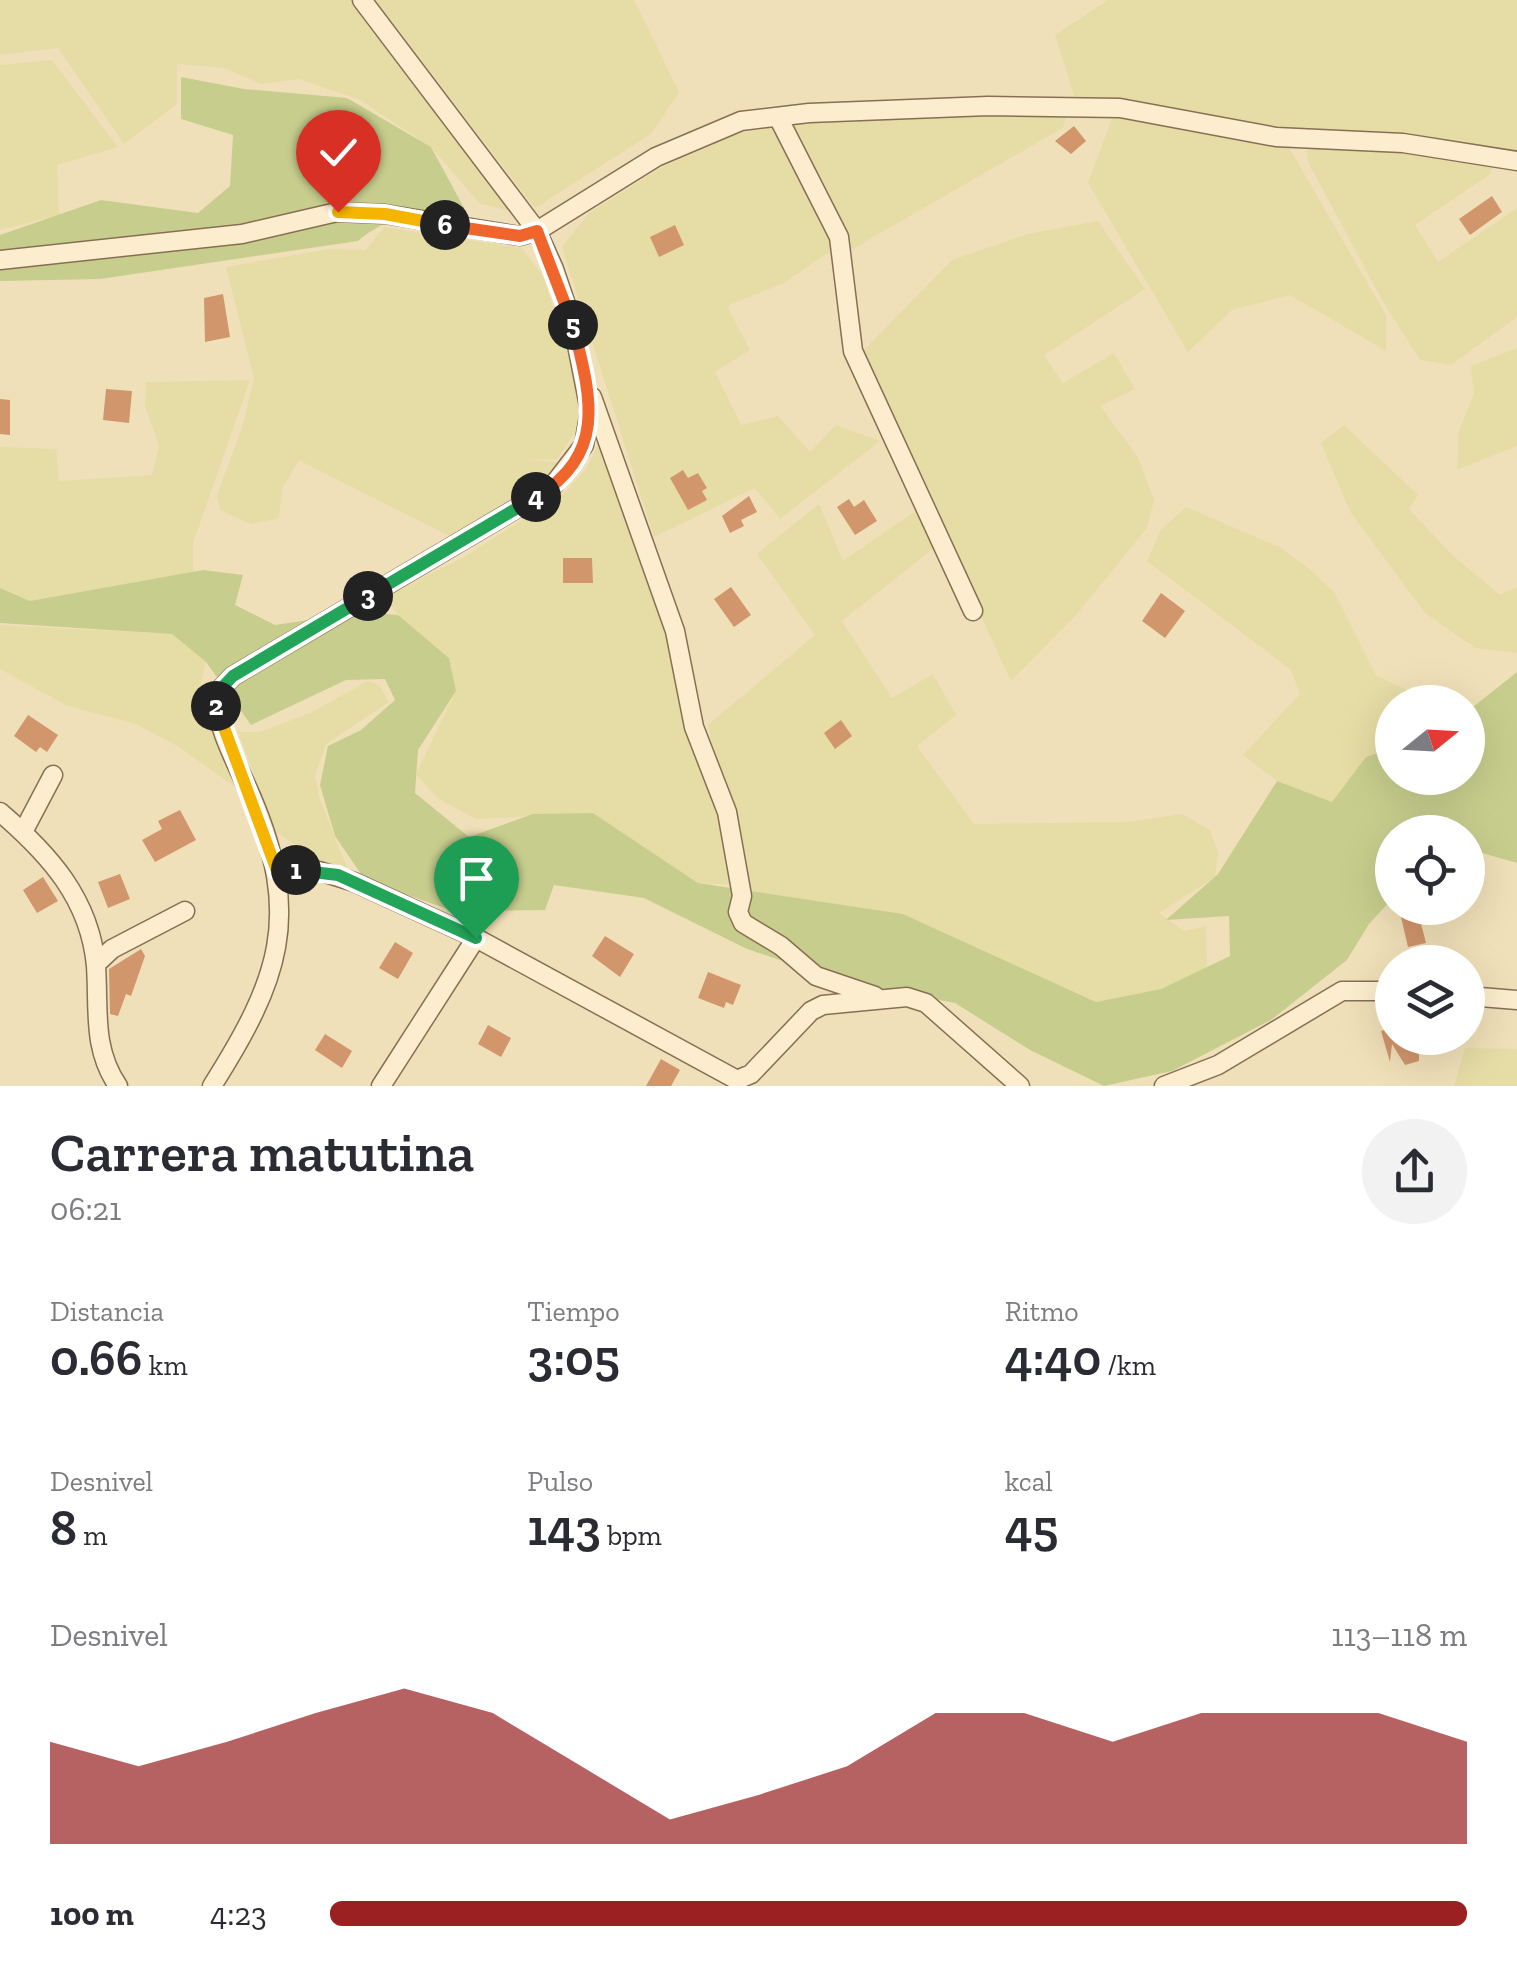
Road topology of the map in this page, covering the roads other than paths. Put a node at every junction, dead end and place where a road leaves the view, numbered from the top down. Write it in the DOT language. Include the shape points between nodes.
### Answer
graph roads {
  1 [pos="362,0"];
  2 [pos="778,117"];
  3 [pos="1517,161"];
  4 [pos="537,231"];
  5 [pos="0,260"];
  6 [pos="588,386"];
  7 [pos="973,611"];
  8 [pos="53,775"];
  9 [pos="0,812"];
  10 [pos="23,832"];
  11 [pos="277,871"];
  12 [pos="184,911"];
  13 [pos="476,938"];
  14 [pos="96,964"];
  15 [pos="1375,991"];
  16 [pos="1485,997"];
  17 [pos="885,999"];
  18 [pos="1517,1000"];
  19 [pos="118,1086"];
  20 [pos="212,1086"];
  21 [pos="382,1086"];
  22 [pos="1020,1086"];
  23 [pos="1164,1086"];
  1 -- 4 [label="street"];
  2 -- 3 [label="street" via="988,106 1120,108 1276,136 1403,143"];
  2 -- 4 [label="street" via="740,121 656,157"];
  2 -- 7 [label="street" via="839,237 853,350"];
  4 -- 5 [label="street" via="504,235 338,212 242,234"];
  4 -- 6 [label="street"];
  6 -- 11 [label="street" via="584,445 551,488 222,684 216,708"];
  6 -- 17 [label="street" via="676,631 694,726 726,812 743,923 816,976"];
  8 -- 10 [label="street"];
  9 -- 10 [label="street"];
  10 -- 14 [label="street" via="41,846 84,908"];
  11 -- 13 [label="street" via="338,875"];
  11 -- 20 [label="street" via="278,944 269,981 254,1020"];
  12 -- 14 [label="street"];
  13 -- 17 [label="street" via="736,1080 752,1074 811,1010"];
  13 -- 21 [label="street"];
  14 -- 19 [label="street" via="96,1030"];
  15 -- 23 [label="street" via="1342,991 1218,1065"];
  16 -- 18 [label="street"];
  17 -- 22 [label="street" via="926,1002"];
}
